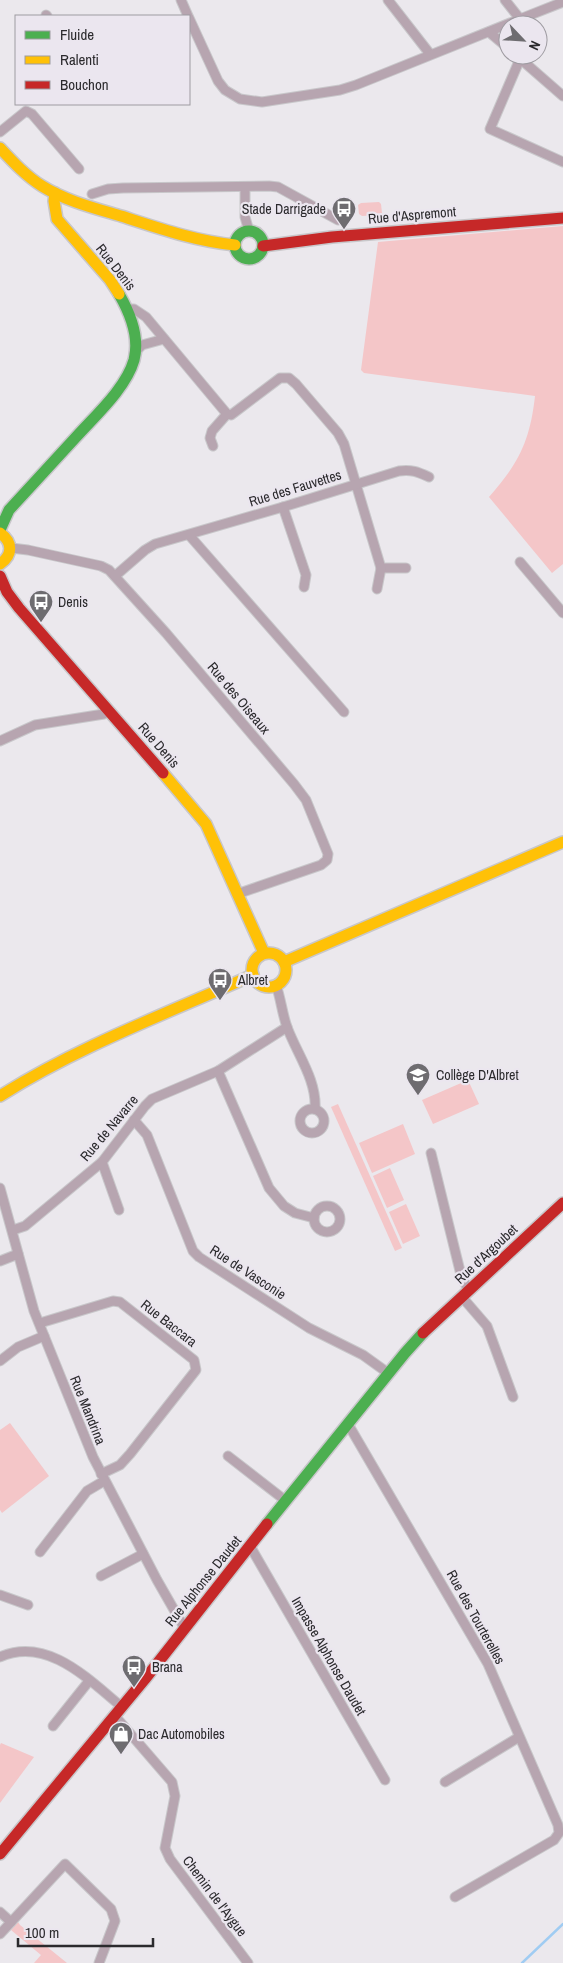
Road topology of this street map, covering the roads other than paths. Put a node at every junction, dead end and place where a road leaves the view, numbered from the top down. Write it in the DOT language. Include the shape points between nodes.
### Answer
graph roads {
  1 [pos="181,0"];
  2 [pos="388,0"];
  3 [pos="505,0"];
  4 [pos="563,2"];
  5 [pos="187,15"];
  6 [pos="516,15"];
  7 [pos="532,15"];
  8 [pos="190,23"];
  9 [pos="498,29"];
  10 [pos="489,32"];
  11 [pos="498,40"];
  12 [pos="430,54"];
  13 [pos="515,65"];
  14 [pos="527,65"];
  15 [pos="563,96"];
  16 [pos="0,132"];
  17 [pos="0,148"];
  18 [pos="563,162"];
  19 [pos="79,169"];
  20 [pos="245,187"];
  21 [pos="55,193"];
  22 [pos="92,194"];
  23 [pos="563,218"];
  24 [pos="338,220"];
  25 [pos="249,231"];
  26 [pos="235,245"];
  27 [pos="263,246"];
  28 [pos="128,309"];
  29 [pos="164,339"];
  30 [pos="134,353"];
  31 [pos="227,414"];
  32 [pos="213,446"];
  33 [pos="429,477"];
  34 [pos="355,484"];
  35 [pos="283,507"];
  36 [pos="0,532"];
  37 [pos="189,535"];
  38 [pos="11,548"];
  39 [pos="520,562"];
  40 [pos="0,564"];
  41 [pos="381,568"];
  42 [pos="406,568"];
  43 [pos="0,576"];
  44 [pos="115,576"];
  45 [pos="304,587"];
  46 [pos="378,589"];
  47 [pos="563,613"];
  48 [pos="109,710"];
  49 [pos="344,712"];
  50 [pos="0,741"];
  51 [pos="563,842"];
  52 [pos="237,894"];
  53 [pos="264,953"];
  54 [pos="284,962"];
  55 [pos="253,975"];
  56 [pos="276,985"];
  57 [pos="287,1027"];
  58 [pos="218,1071"];
  59 [pos="0,1096"];
  60 [pos="315,1109"];
  61 [pos="134,1120"];
  62 [pos="431,1153"];
  63 [pos="102,1162"];
  64 [pos="0,1188"];
  65 [pos="563,1203"];
  66 [pos="119,1210"];
  67 [pos="314,1218"];
  68 [pos="13,1230"];
  69 [pos="18,1254"];
  70 [pos="0,1261"];
  71 [pos="465,1294"];
  72 [pos="40,1323"];
  73 [pos="429,1327"];
  74 [pos="44,1336"];
  75 [pos="0,1361"];
  76 [pos="388,1373"];
  77 [pos="513,1397"];
  78 [pos="348,1424"];
  79 [pos="228,1456"];
  80 [pos="102,1477"];
  81 [pos="286,1501"];
  82 [pos="250,1546"];
  83 [pos="40,1552"];
  84 [pos="143,1554"];
  85 [pos="101,1576"];
  86 [pos="0,1595"];
  87 [pos="28,1606"];
  88 [pos="185,1629"];
  89 [pos="0,1658"];
  90 [pos="89,1681"];
  91 [pos="118,1711"];
  92 [pos="53,1726"];
  93 [pos="519,1737"];
  94 [pos="385,1780"];
  95 [pos="445,1782"];
  96 [pos="0,1854"];
  97 [pos="455,1897"];
  98 [pos="0,1912"];
  99 [pos="11,1922"];
  100 [pos="0,1934"];
  101 [pos="99,1963"];
  102 [pos="248,1963"];
  1 -- 5 [label="street"];
  2 -- 12 [label="street"];
  3 -- 6 [label="street"];
  4 -- 7 [label="street"];
  8 -- 12 [label="street" via="225,90 240,99 262,102 340,90"];
  9 -- 10 [label="street"];
  10 -- 11 [label="street"];
  10 -- 12 [label="street"];
  13 -- 18 [label="street" via="490,129"];
  14 -- 15 [label="street"];
  16 -- 19 [label="street" via="26,111"];
  17 -- 21 [label="street" via="29,177"];
  20 -- 22 [label="street" via="108,188"];
  20 -- 24 [label="street" via="278,187"];
  20 -- 25 [label="street" via="245,218"];
  21 -- 26 [label="street" via="184,236"];
  21 -- 28 [label="street, Rue Denis" via="57,218 110,280"];
  23 -- 27 [label="street, Rue d'Aspremont" via="332,237"];
  25 -- 26 [label="street" via="242,233"];
  25 -- 27 [label="street" via="262,239"];
  26 -- 27 [label="street" via="241,257 248,259 260,254"];
  28 -- 29 [label="street" via="146,317"];
  28 -- 30 [label="street, Rue Denis" via="134,328"];
  29 -- 30 [label="street" via="142,346"];
  29 -- 31 [label="street"];
  30 -- 36 [label="street, Rue Denis" via="118,390 8,510"];
  31 -- 32 [label="street, Rue des Fauvettes" via="212,431"];
  31 -- 34 [label="street, Rue des Fauvettes" via="231,415 280,378 289,378 338,433"];
  33 -- 34 [label="street" via="408,469"];
  34 -- 35 [label="street, Rue des Fauvettes"];
  34 -- 41 [label="street"];
  35 -- 37 [label="street, Rue des Fauvettes"];
  35 -- 45 [label="street" via="306,575"];
  36 -- 38 [label="street" via="6,536"];
  37 -- 44 [label="street, Rue des Fauvettes" via="155,544"];
  37 -- 49 [label="street"];
  38 -- 40 [label="street" via="8,558"];
  38 -- 44 [label="street, Rue des Oiseaux" via="101,566"];
  39 -- 47 [label="street"];
  41 -- 42 [label="street"];
  41 -- 46 [label="street"];
  43 -- 48 [label="street, Rue Denis" via="19,608"];
  44 -- 52 [label="street, Rue des Oiseaux" via="294,784 306,800 328,854 321,865"];
  48 -- 50 [label="street" via="104,714 35,725"];
  48 -- 52 [label="street, Rue Denis" via="206,824"];
  51 -- 54 [label="street"];
  52 -- 53 [label="street, Rue Denis"];
  53 -- 54 [label="street" via="276,954"];
  53 -- 55 [label="street" via="254,962"];
  54 -- 56 [label="street" via="285,976"];
  55 -- 56 [label="street" via="262,986"];
  55 -- 59 [label="street" via="60,1061"];
  56 -- 57 [label="street"];
  57 -- 58 [label="street, Rue de Navarre"];
  57 -- 60 [label="street" via="314,1087"];
  58 -- 61 [label="street, Rue de Navarre" via="152,1099"];
  58 -- 67 [label="street" via="269,1188 284,1206"];
  61 -- 63 [label="street, Rue de Navarre"];
  61 -- 76 [label="street, Rue de Vasconie" via="147,1136 193,1250 199,1257 310,1328 363,1354"];
  62 -- 71 [label="street"];
  63 -- 66 [label="street"];
  63 -- 68 [label="street, Rue de Navarre" via="25,1226"];
  64 -- 68 [label="street, Rue Mandrina"];
  65 -- 71 [label="street, Rue d'Argoubet"];
  68 -- 69 [label="street, Rue Mandrina"];
  69 -- 70 [label="street"];
  69 -- 72 [label="street, Rue Mandrina"];
  71 -- 73 [label="street, Rue d'Argoubet"];
  71 -- 77 [label="street" via="487,1326"];
  72 -- 74 [label="street, Rue Mandrina"];
  72 -- 80 [label="street, Rue Baccara" via="113,1301 120,1302 194,1360 196,1370 130,1454"];
  73 -- 76 [label="street, Rue Alphonse Daudet"];
  74 -- 75 [label="street" via="18,1347"];
  74 -- 80 [label="street, Rue Mandrina"];
  76 -- 78 [label="street, Rue Alphonse Daudet"];
  78 -- 81 [label="street, Rue Alphonse Daudet"];
  78 -- 93 [label="street, Rue des Tourterelles" via="488,1664"];
  79 -- 81 [label="street"];
  80 -- 83 [label="street" via="87,1491"];
  80 -- 84 [label="street, Rue Mandrina"];
  81 -- 82 [label="street, Rue Alphonse Daudet"];
  82 -- 88 [label="street, Rue Alphonse Daudet"];
  82 -- 94 [label="street, Impasse Alphonse Daudet"];
  84 -- 85 [label="street"];
  84 -- 88 [label="street, Rue Mandrina"];
  86 -- 87 [label="street"];
  88 -- 91 [label="street, Rue Alphonse Daudet"];
  89 -- 90 [label="street, Chemin de l'Aygue" via="24,1651 38,1652 52,1656"];
  90 -- 91 [label="street, Chemin de l'Aygue"];
  90 -- 92 [label="street"];
  91 -- 96 [label="street, Rue Alphonse Daudet"];
  91 -- 102 [label="street, Chemin de l'Aygue" via="172,1782 175,1796 165,1848 170,1859"];
  93 -- 95 [label="street"];
  93 -- 97 [label="street, Rue des Tourterelles" via="559,1833 554,1840"];
  98 -- 99 [label="street"];
  99 -- 100 [label="street"];
  99 -- 101 [label="street" via="65,1864 111,1909 115,1921"];
}
